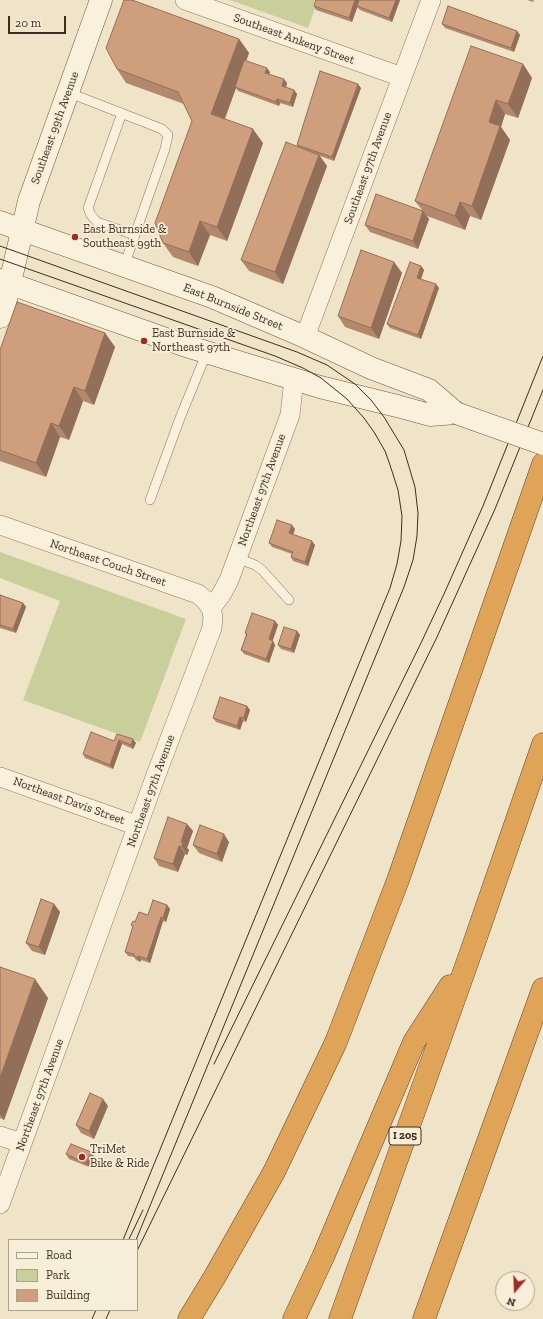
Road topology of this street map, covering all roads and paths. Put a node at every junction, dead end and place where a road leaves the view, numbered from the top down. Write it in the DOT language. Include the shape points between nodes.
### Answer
graph roads {
  1 [pos="101,0"];
  2 [pos="185,0"];
  3 [pos="431,0"];
  4 [pos="402,77"];
  5 [pos="67,92"];
  6 [pos="122,113"];
  7 [pos="0,222"];
  8 [pos="22,230"];
  9 [pos="135,235"];
  10 [pos="124,266"];
  11 [pos="5,282"];
  12 [pos="0,317"];
  13 [pos="306,337"];
  14 [pos="206,352"];
  15 [pos="294,379"];
  16 [pos="456,413"];
  17 [pos="543,444"];
  18 [pos="543,464"];
  19 [pos="150,500"];
  20 [pos="0,525"];
  21 [pos="237,558"];
  22 [pos="289,600"];
  23 [pos="211,608"];
  24 [pos="543,744"];
  25 [pos="0,777"];
  26 [pos="138,826"];
  27 [pos="471,952"];
  28 [pos="543,989"];
  29 [pos="0,1136"];
  30 [pos="22,1143"];
  31 [pos="0,1204"];
  32 [pos="189,1319"];
  33 [pos="294,1319"];
  34 [pos="340,1319"];
  35 [pos="424,1319"];
  1 -- 5 [label="street, Southeast 99th Avenue"];
  2 -- 4 [label="street, Southeast Ankeny Street"];
  3 -- 4 [label="street, Southeast 97th Avenue"];
  4 -- 13 [label="street, Southeast 97th Avenue"];
  5 -- 6 [label="lane"];
  5 -- 8 [label="street, Southeast 99th Avenue" via="29,201"];
  6 -- 9 [label="lane" via="162,128 168,136"];
  6 -- 9 [label="lane" via="88,208 97,222"];
  7 -- 8 [label="street, East Burnside Street"];
  8 -- 10 [label="street, East Burnside Street"];
  8 -- 11 [label="street, Southeast 99th Avenue" via="16,258"];
  9 -- 10 [label="lane"];
  10 -- 13 [label="street, East Burnside Street" via="212,297"];
  11 -- 12 [label="street, Southeast 99th Avenue" via="6,300"];
  11 -- 14 [label="street, East Burnside Street"];
  13 -- 16 [label="street, East Burnside Street" via="371,368 429,390"];
  14 -- 15 [label="street, East Burnside Street"];
  14 -- 19 [label="lane"];
  15 -- 16 [label="street, East Burnside Street" via="430,415"];
  15 -- 21 [label="street, Northeast 97th Avenue" via="290,415"];
  16 -- 17 [label="street, East Burnside Street, bridge"];
  18 -- 32 [label="highway" via="398,880 336,1042 274,1172"];
  20 -- 23 [label="street, Northeast Couch Street" via="198,594"];
  21 -- 22 [label="lane" via="262,570"];
  21 -- 23 [label="street, Northeast 97th Avenue" via="226,585"];
  23 -- 26 [label="street, Northeast 97th Avenue" via="212,628"];
  24 -- 27 [label="highway, I 205"];
  25 -- 26 [label="street, Northeast Davis Street"];
  26 -- 30 [label="street, Northeast 97th Avenue"];
  27 -- 33 [label="highway" via="414,1042"];
  27 -- 34 [label="highway, I 205"];
  28 -- 35 [label="highway"];
  29 -- 30 [label="street"];
  30 -- 31 [label="street, Northeast 97th Avenue"];
}
